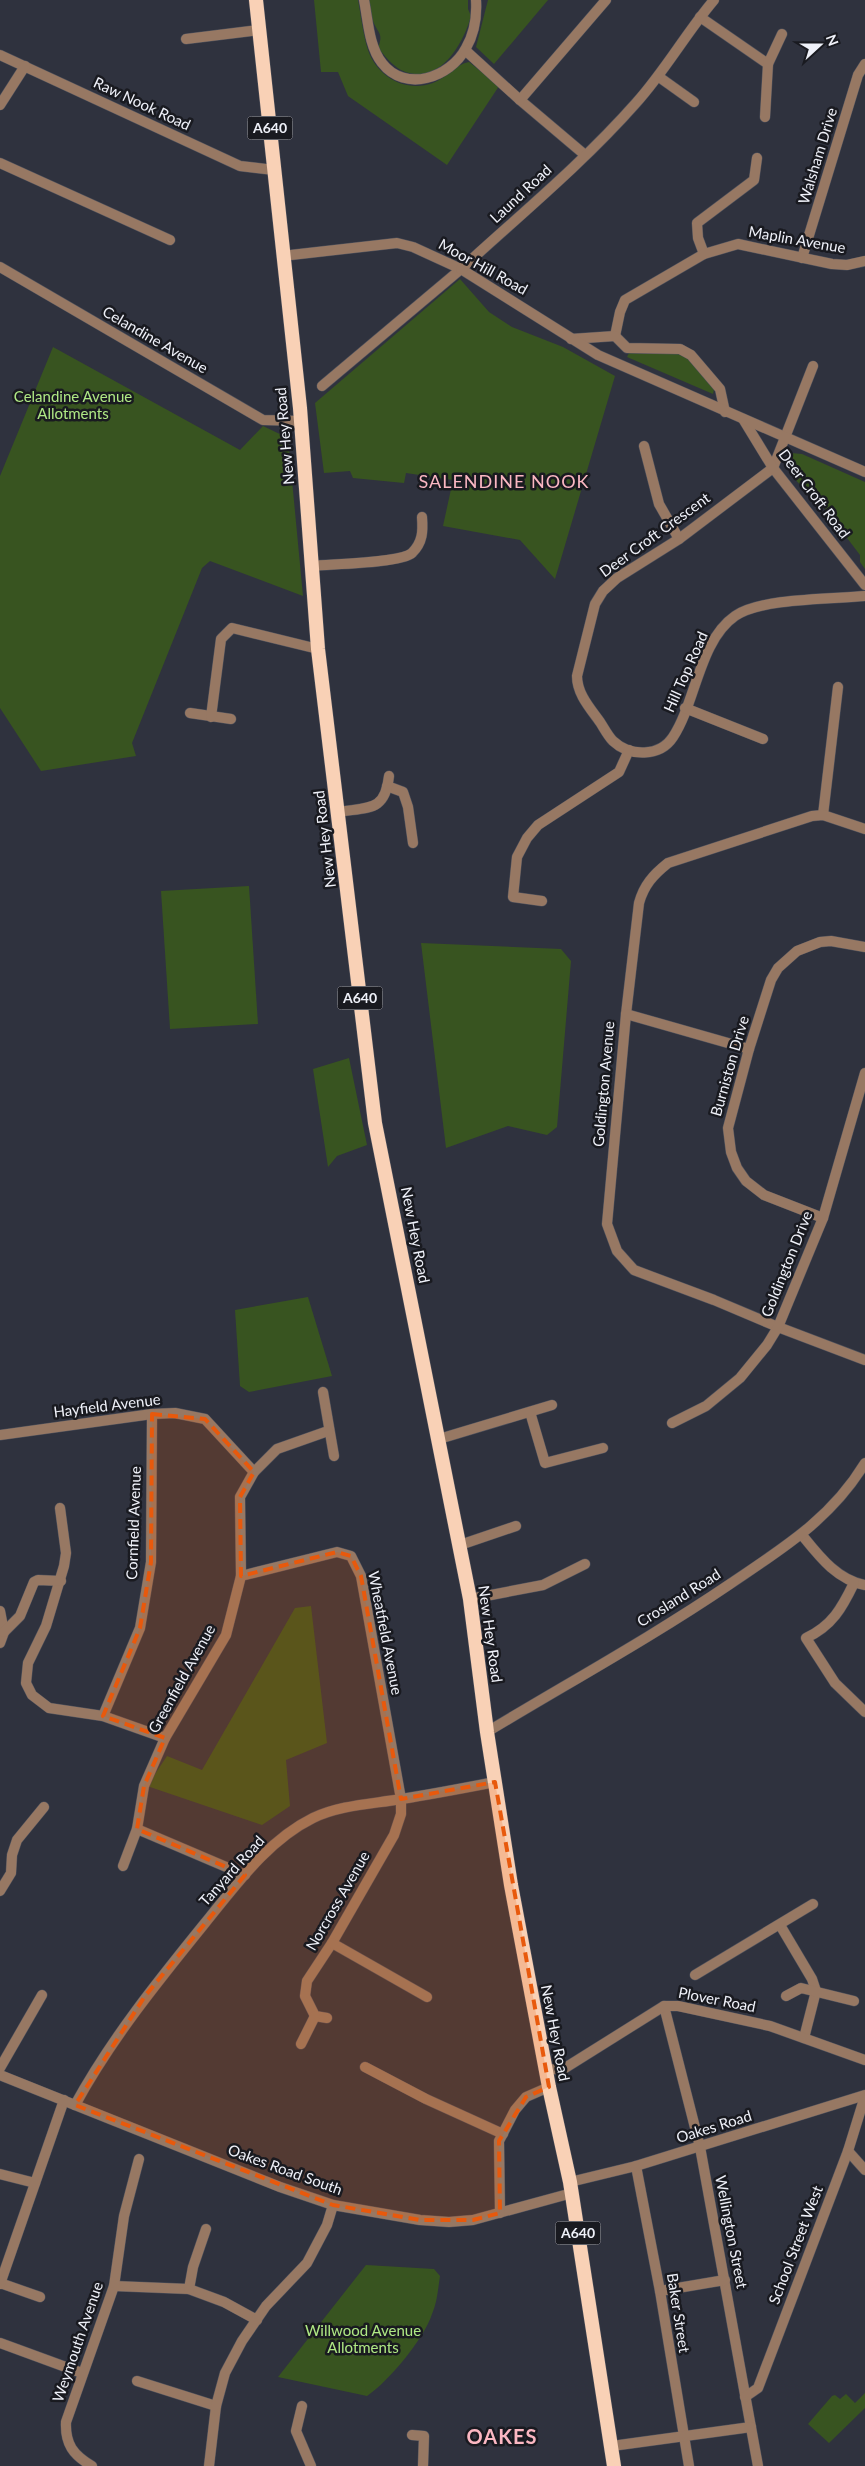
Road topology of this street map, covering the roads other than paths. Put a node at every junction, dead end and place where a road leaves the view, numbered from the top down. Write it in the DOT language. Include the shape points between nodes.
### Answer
graph roads {
  1 [pos="256,0"];
  2 [pos="364,0"];
  3 [pos="476,0"];
  4 [pos="714,0"];
  5 [pos="600,2"];
  6 [pos="700,16"];
  7 [pos="259,30"];
  8 [pos="782,34"];
  9 [pos="186,39"];
  10 [pos="466,50"];
  11 [pos="0,55"];
  12 [pos="768,64"];
  13 [pos="865,64"];
  14 [pos="25,66"];
  15 [pos="659,77"];
  16 [pos="520,100"];
  17 [pos="694,102"];
  18 [pos="0,105"];
  19 [pos="765,117"];
  20 [pos="585,155"];
  21 [pos="757,158"];
  22 [pos="0,163"];
  23 [pos="274,170"];
  24 [pos="170,240"];
  25 [pos="704,254"];
  26 [pos="282,256"];
  27 [pos="802,258"];
  28 [pos="865,261"];
  29 [pos="0,267"];
  30 [pos="461,269"];
  31 [pos="615,336"];
  32 [pos="571,339"];
  33 [pos="813,366"];
  34 [pos="322,386"];
  35 [pos="725,412"];
  36 [pos="742,419"];
  37 [pos="301,421"];
  38 [pos="784,437"];
  39 [pos="644,446"];
  40 [pos="773,468"];
  41 [pos="865,472"];
  42 [pos="422,517"];
  43 [pos="679,539"];
  44 [pos="313,566"];
  45 [pos="865,585"];
  46 [pos="865,596"];
  47 [pos="318,649"];
  48 [pos="838,687"];
  49 [pos="685,708"];
  50 [pos="190,713"];
  51 [pos="211,717"];
  52 [pos="230,719"];
  53 [pos="763,739"];
  54 [pos="629,750"];
  55 [pos="338,812"];
  56 [pos="823,815"];
  57 [pos="865,829"];
  58 [pos="413,842"];
  59 [pos="542,901"];
  60 [pos="865,947"];
  61 [pos="626,1014"];
  62 [pos="748,1049"];
  63 [pos="865,1073"];
  64 [pos="823,1218"];
  65 [pos="778,1327"];
  66 [pos="865,1360"];
  67 [pos="323,1392"];
  68 [pos="552,1405"];
  69 [pos="530,1412"];
  70 [pos="152,1414"];
  71 [pos="672,1423"];
  72 [pos="328,1431"];
  73 [pos="0,1435"];
  74 [pos="440,1439"];
  75 [pos="603,1448"];
  76 [pos="334,1456"];
  77 [pos="865,1463"];
  78 [pos="254,1472"];
  79 [pos="60,1508"];
  80 [pos="516,1526"];
  81 [pos="802,1536"];
  82 [pos="460,1545"];
  83 [pos="585,1564"];
  84 [pos="241,1576"];
  85 [pos="61,1581"];
  86 [pos="854,1583"];
  87 [pos="865,1585"];
  88 [pos="470,1599"];
  89 [pos="0,1611"];
  90 [pos="4,1632"];
  91 [pos="0,1643"];
  92 [pos="865,1712"];
  93 [pos="103,1716"];
  94 [pos="487,1732"];
  95 [pos="165,1738"];
  96 [pos="495,1782"];
  97 [pos="401,1799"];
  98 [pos="44,1807"];
  99 [pos="137,1829"];
  100 [pos="122,1866"];
  101 [pos="245,1874"];
  102 [pos="0,1892"];
  103 [pos="813,1904"];
  104 [pos="780,1925"];
  105 [pos="332,1943"];
  106 [pos="694,1975"];
  107 [pos="816,1991"];
  108 [pos="42,1995"];
  109 [pos="786,1996"];
  110 [pos="427,1997"];
  111 [pos="854,2001"];
  112 [pos="664,2006"];
  113 [pos="315,2016"];
  114 [pos="327,2018"];
  115 [pos="804,2038"];
  116 [pos="301,2044"];
  117 [pos="865,2060"];
  118 [pos="365,2066"];
  119 [pos="0,2068"];
  120 [pos="546,2070"];
  121 [pos="0,2074"];
  122 [pos="549,2088"];
  123 [pos="865,2096"];
  124 [pos="64,2100"];
  125 [pos="75,2105"];
  126 [pos="503,2134"];
  127 [pos="700,2147"];
  128 [pos="848,2152"];
  129 [pos="140,2159"];
  130 [pos="636,2166"];
  131 [pos="865,2170"];
  132 [pos="0,2174"];
  133 [pos="35,2182"];
  134 [pos="571,2187"];
  135 [pos="333,2206"];
  136 [pos="500,2213"];
  137 [pos="206,2229"];
  138 [pos="725,2280"];
  139 [pos="0,2284"];
  140 [pos="114,2286"];
  141 [pos="189,2289"];
  142 [pos="660,2290"];
  143 [pos="40,2297"];
  144 [pos="257,2320"];
  145 [pos="0,2343"];
  146 [pos="82,2373"];
  147 [pos="137,2381"];
  148 [pos="745,2397"];
  149 [pos="216,2406"];
  150 [pos="302,2406"];
  151 [pos="751,2427"];
  152 [pos="412,2435"];
  153 [pos="684,2436"];
  154 [pos="612,2446"];
  155 [pos="92,2466"];
  156 [pos="208,2466"];
  157 [pos="311,2466"];
  158 [pos="423,2466"];
  159 [pos="614,2466"];
  160 [pos="689,2466"];
  161 [pos="758,2466"];
  1 -- 7 [label="highway, New Hey Road / A640"];
  2 -- 10 [label="street" via="375,50 382,63 404,78 431,78 443,72"];
  3 -- 10 [label="street" via="476,20"];
  4 -- 6 [label="street, Laund Road"];
  5 -- 16 [label="street"];
  6 -- 12 [label="street"];
  6 -- 15 [label="street, Laund Road"];
  7 -- 9 [label="street"];
  7 -- 23 [label="highway, New Hey Road / A640"];
  8 -- 12 [label="street"];
  10 -- 16 [label="street"];
  11 -- 14 [label="street, Raw Nook Road"];
  12 -- 19 [label="street"];
  13 -- 27 [label="street, Walsham Drive" via="858,75"];
  14 -- 18 [label="street"];
  14 -- 23 [label="street, Raw Nook Road" via="240,166"];
  15 -- 17 [label="street"];
  15 -- 20 [label="street, Laund Road"];
  16 -- 20 [label="street"];
  20 -- 30 [label="street, Laund Road"];
  21 -- 25 [label="street" via="754,180 698,224 698,238"];
  22 -- 24 [label="street"];
  23 -- 26 [label="highway, New Hey Road / A640"];
  25 -- 27 [label="street, Maplin Avenue" via="738,244"];
  25 -- 31 [label="street, Maplin Avenue" via="625,300"];
  26 -- 30 [label="street, Moor Hill Road" via="397,243"];
  26 -- 37 [label="highway, New Hey Road / A640"];
  27 -- 28 [label="street, Maplin Avenue" via="847,265"];
  29 -- 37 [label="street, Celandine Avenue" via="263,420"];
  30 -- 32 [label="street, Moor Hill Road"];
  30 -- 34 [label="street, Laund Road"];
  31 -- 32 [label="street"];
  31 -- 35 [label="street" via="627,348 680,349 691,354 720,389"];
  32 -- 35 [label="street, Moor Hill Road" via="598,355"];
  33 -- 38 [label="street"];
  35 -- 36 [label="street, Moor Hill Road"];
  36 -- 38 [label="street, Moor Hill Road"];
  36 -- 40 [label="street, Deer Croft Road"];
  37 -- 44 [label="highway, New Hey Road / A640"];
  38 -- 40 [label="street"];
  38 -- 41 [label="street, Moor Hill Road"];
  39 -- 43 [label="street" via="658,504"];
  40 -- 43 [label="street, Deer Croft Crescent"];
  40 -- 45 [label="street, Deer Croft Road"];
  42 -- 44 [label="street" via="423,535 411,554 396,559"];
  43 -- 54 [label="street, Deer Croft Crescent" via="617,578 603,591 595,604 577,676 577,685 588,706 614,741"];
  44 -- 47 [label="highway, New Hey Road / A640"];
  46 -- 49 [label="street, Hill Top Road" via="763,605 734,616 713,642"];
  47 -- 51 [label="street" via="232,628 221,639"];
  47 -- 55 [label="highway, New Hey Road / A640"];
  48 -- 56 [label="street"];
  49 -- 53 [label="street"];
  49 -- 54 [label="street, Hill Top Road" via="675,733 664,746 656,752"];
  50 -- 51 [label="street"];
  51 -- 52 [label="street"];
  54 -- 59 [label="street" via="619,772 538,825 527,838 517,857 513,897"];
  55 -- 58 [label="street" via="375,806 387,793 388,781 403,792"];
  55 -- 74 [label="highway, New Hey Road / A640" via="376,1123"];
  56 -- 57 [label="street"];
  56 -- 61 [label="street, Goldington Avenue" via="668,863 653,875 643,888 639,904"];
  60 -- 62 [label="street, Burniston Drive" via="831,941 797,951 778,968 771,980"];
  61 -- 62 [label="street"];
  61 -- 65 [label="street, Goldington Avenue" via="607,1224 611,1240 634,1270"];
  62 -- 64 [label="street, Burniston Drive" via="728,1128 737,1168 746,1181 764,1195"];
  63 -- 64 [label="street, Goldington Drive"];
  64 -- 65 [label="street, Goldington Drive"];
  65 -- 66 [label="street, Goldington Avenue"];
  65 -- 71 [label="street, Goldington Drive" via="740,1378 706,1406"];
  67 -- 72 [label="street"];
  68 -- 69 [label="street"];
  69 -- 74 [label="street"];
  69 -- 75 [label="street" via="545,1463"];
  70 -- 73 [label="street, Hayfield Avenue"];
  70 -- 78 [label="street, Hayfield Avenue" via="174,1413 205,1419"];
  70 -- 93 [label="street, Cornfield Avenue" via="151,1562 140,1628"];
  72 -- 76 [label="street"];
  72 -- 78 [label="street, Greenfield Avenue" via="278,1449"];
  74 -- 82 [label="highway, New Hey Road / A640"];
  77 -- 81 [label="street, Crosland Road" via="836,1505"];
  78 -- 84 [label="street, Greenfield Avenue" via="240,1497"];
  79 -- 85 [label="street" via="66,1553"];
  80 -- 82 [label="street"];
  81 -- 86 [label="street" via="825,1563"];
  81 -- 94 [label="street, Crosland Road" via="697,1606"];
  82 -- 88 [label="highway, New Hey Road / A640"];
  83 -- 88 [label="street" via="543,1585"];
  84 -- 95 [label="street, Greenfield Avenue" via="226,1635"];
  84 -- 97 [label="street, Wheatfield Avenue" via="337,1552 351,1556 361,1576"];
  85 -- 90 [label="street" via="34,1582 20,1616"];
  85 -- 93 [label="street" via="46,1626 28,1663 26,1684 32,1695 49,1708"];
  86 -- 87 [label="street"];
  86 -- 92 [label="street" via="842,1609 820,1631 806,1638 835,1683"];
  88 -- 94 [label="highway, New Hey Road / A640"];
  89 -- 90 [label="street"];
  90 -- 91 [label="street"];
  93 -- 95 [label="street"];
  94 -- 96 [label="highway, New Hey Road / A640"];
  95 -- 99 [label="street, Greenfield Avenue" via="144,1786"];
  96 -- 97 [label="street, Tanyard Road"];
  96 -- 120 [label="highway, New Hey Road / A640"];
  97 -- 101 [label="street, Tanyard Road" via="344,1807 313,1818 280,1840"];
  97 -- 105 [label="street, Norcross Avenue" via="401,1814 394,1835"];
  98 -- 102 [label="street" via="16,1840 11,1873"];
  99 -- 100 [label="street, Greenfield Avenue"];
  99 -- 101 [label="street"];
  101 -- 125 [label="street, Tanyard Road" via="145,1996"];
  103 -- 104 [label="street"];
  104 -- 106 [label="street"];
  104 -- 107 [label="street"];
  105 -- 110 [label="street"];
  105 -- 113 [label="street, Norcross Avenue" via="307,1981 305,1996"];
  107 -- 109 [label="street" via="801,1988"];
  107 -- 111 [label="street"];
  107 -- 115 [label="street"];
  108 -- 119 [label="street"];
  112 -- 115 [label="street, Plover Road" via="678,2006 770,2026"];
  112 -- 120 [label="street, Plover Road" via="565,2068"];
  112 -- 127 [label="street, Wellington Street"];
  113 -- 114 [label="street"];
  113 -- 116 [label="street"];
  115 -- 117 [label="street, Plover Road"];
  118 -- 126 [label="street" via="426,2099"];
  120 -- 122 [label="highway, New Hey Road / A640"];
  121 -- 124 [label="street, Oakes Road South"];
  122 -- 126 [label="street" via="526,2097"];
  122 -- 134 [label="highway, New Hey Road / A640"];
  123 -- 127 [label="street, Oakes Road"];
  123 -- 128 [label="street, School Street West"];
  124 -- 125 [label="street, Oakes Road South"];
  124 -- 133 [label="street"];
  125 -- 135 [label="street, Oakes Road South"];
  126 -- 136 [label="street" via="499,2141"];
  127 -- 130 [label="street, Oakes Road"];
  127 -- 138 [label="street, Wellington Street"];
  128 -- 131 [label="street"];
  128 -- 148 [label="street, School Street West" via="758,2388"];
  129 -- 140 [label="street, Weymouth Avenue" via="124,2216"];
  130 -- 134 [label="street, Oakes Road"];
  130 -- 142 [label="street, Baker Street"];
  132 -- 133 [label="street"];
  133 -- 139 [label="street"];
  134 -- 136 [label="street, Oakes Road South" via="543,2201"];
  134 -- 154 [label="highway, New Hey Road / A640"];
  135 -- 136 [label="street, Oakes Road South" via="449,2222"];
  135 -- 144 [label="street" via="307,2263"];
  137 -- 141 [label="street" via="192,2267"];
  138 -- 142 [label="street"];
  138 -- 148 [label="street, Wellington Street"];
  139 -- 143 [label="street"];
  140 -- 141 [label="street"];
  140 -- 146 [label="street, Weymouth Avenue"];
  141 -- 144 [label="street" via="224,2302"];
  142 -- 153 [label="street, Baker Street"];
  144 -- 149 [label="street" via="226,2373"];
  145 -- 146 [label="street"];
  146 -- 155 [label="street, Weymouth Avenue" via="66,2422 65,2437 78,2458"];
  147 -- 149 [label="street"];
  148 -- 151 [label="street, Wellington Street"];
  149 -- 156 [label="street"];
  150 -- 157 [label="street" via="296,2430"];
  151 -- 153 [label="street"];
  151 -- 161 [label="street, Wellington Street"];
  152 -- 158 [label="street" via="424,2436"];
  153 -- 154 [label="street"];
  153 -- 160 [label="street, Baker Street"];
  154 -- 159 [label="highway, New Hey Road / A640"];
}
